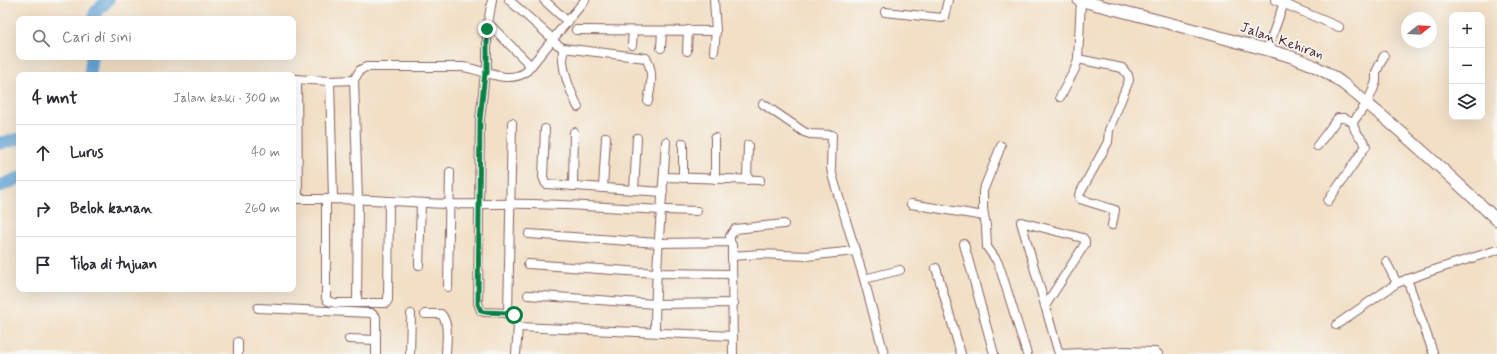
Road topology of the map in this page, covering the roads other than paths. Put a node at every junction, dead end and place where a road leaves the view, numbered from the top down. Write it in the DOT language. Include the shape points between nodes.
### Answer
graph roads {
  1 [pos="492,0"];
  2 [pos="509,0"];
  3 [pos="544,0"];
  4 [pos="585,0"];
  5 [pos="714,0"];
  6 [pos="948,0"];
  7 [pos="1080,0"];
  8 [pos="1275,0"];
  9 [pos="1285,2"];
  10 [pos="885,12"];
  11 [pos="568,22"];
  12 [pos="488,24"];
  13 [pos="1339,27"];
  14 [pos="576,30"];
  15 [pos="688,30"];
  16 [pos="633,31"];
  17 [pos="662,31"];
  18 [pos="716,31"];
  19 [pos="553,40"];
  20 [pos="632,45"];
  21 [pos="563,48"];
  22 [pos="662,48"];
  23 [pos="1267,50"];
  24 [pos="687,51"];
  25 [pos="714,51"];
  26 [pos="1384,56"];
  27 [pos="1078,59"];
  28 [pos="531,66"];
  29 [pos="486,73"];
  30 [pos="296,79"];
  31 [pos="354,80"];
  32 [pos="330,81"];
  33 [pos="1060,97"];
  34 [pos="648,101"];
  35 [pos="1367,103"];
  36 [pos="763,104"];
  37 [pos="578,108"];
  38 [pos="1353,122"];
  39 [pos="512,124"];
  40 [pos="545,129"];
  41 [pos="574,132"];
  42 [pos="606,137"];
  43 [pos="637,138"];
  44 [pos="715,138"];
  45 [pos="666,142"];
  46 [pos="683,143"];
  47 [pos="748,145"];
  48 [pos="1001,146"];
  49 [pos="1317,146"];
  50 [pos="450,172"];
  51 [pos="664,178"];
  52 [pos="682,178"];
  53 [pos="715,179"];
  54 [pos="747,180"];
  55 [pos="760,180"];
  56 [pos="573,186"];
  57 [pos="603,188"];
  58 [pos="634,190"];
  59 [pos="663,192"];
  60 [pos="296,199"];
  61 [pos="329,199"];
  62 [pos="358,200"];
  63 [pos="389,201"];
  64 [pos="1328,201"];
  65 [pos="420,203"];
  66 [pos="448,204"];
  67 [pos="511,204"];
  68 [pos="911,204"];
  69 [pos="480,205"];
  70 [pos="662,210"];
  71 [pos="697,211"];
  72 [pos="984,216"];
  73 [pos="1497,220"];
  74 [pos="784,224"];
  75 [pos="1112,225"];
  76 [pos="529,234"];
  77 [pos="730,242"];
  78 [pos="658,243"];
  79 [pos="964,244"];
  80 [pos="1497,250"];
  81 [pos="855,251"];
  82 [pos="732,256"];
  83 [pos="1386,262"];
  84 [pos="528,264"];
  85 [pos="419,265"];
  86 [pos="936,268"];
  87 [pos="900,270"];
  88 [pos="656,273"];
  89 [pos="732,274"];
  90 [pos="864,279"];
  91 [pos="1407,279"];
  92 [pos="1398,283"];
  93 [pos="448,287"];
  94 [pos="528,295"];
  95 [pos="357,302"];
  96 [pos="734,303"];
  97 [pos="655,304"];
  98 [pos="1044,306"];
  99 [pos="258,308"];
  100 [pos="508,313"];
  101 [pos="411,314"];
  102 [pos="426,314"];
  103 [pos="1336,325"];
  104 [pos="518,327"];
  105 [pos="655,332"];
  106 [pos="733,336"];
  107 [pos="349,339"];
  108 [pos="376,340"];
  109 [pos="238,342"];
  110 [pos="1433,352"];
  111 [pos="1117,353"];
  112 [pos="238,354"];
  113 [pos="376,354"];
  114 [pos="410,354"];
  115 [pos="446,354"];
  116 [pos="516,354"];
  117 [pos="734,354"];
  118 [pos="884,354"];
  119 [pos="961,354"];
  120 [pos="994,354"];
  121 [pos="1026,354"];
  122 [pos="1060,354"];
  123 [pos="1158,354"];
  1 -- 12 [label="street"];
  2 -- 19 [label="street"];
  3 -- 11 [label="street"];
  4 -- 11 [label="street"];
  5 -- 18 [label="street"];
  6 -- 10 [label="street" via="942,18"];
  7 -- 23 [label="street, Jalan Kehiran"];
  7 -- 27 [label="street"];
  8 -- 9 [label="street"];
  9 -- 13 [label="street"];
  9 -- 23 [label="street"];
  11 -- 19 [label="street"];
  12 -- 28 [label="street"];
  12 -- 29 [label="street"];
  14 -- 16 [label="street"];
  15 -- 17 [label="street"];
  15 -- 18 [label="street"];
  15 -- 24 [label="street"];
  16 -- 17 [label="street"];
  16 -- 20 [label="street"];
  17 -- 22 [label="street"];
  18 -- 25 [label="street"];
  19 -- 21 [label="street"];
  19 -- 28 [label="street"];
  21 -- 34 [label="street" via="646,58 650,65 652,83"];
  21 -- 37 [label="street" via="563,67"];
  23 -- 35 [label="street, Jalan Kehiran" via="1313,65"];
  26 -- 35 [label="street" via="1376,72 1376,84"];
  27 -- 33 [label="street"];
  27 -- 75 [label="street" via="1122,68 1128,75 1129,80 1109,130 1108,142 1079,195 1080,199 1115,210"];
  28 -- 29 [label="street" via="520,76"];
  29 -- 31 [label="street" via="462,67 366,67 360,70"];
  29 -- 69 [label="street" via="480,120"];
  30 -- 32 [label="street"];
  31 -- 32 [label="street"];
  31 -- 62 [label="street"];
  32 -- 61 [label="street"];
  35 -- 38 [label="street"];
  35 -- 73 [label="street, Jalan Kehiran"];
  36 -- 81 [label="street" via="804,132 832,135 832,178"];
  38 -- 49 [label="street" via="1338,118"];
  38 -- 64 [label="street" via="1355,132 1366,146"];
  39 -- 67 [label="street"];
  40 -- 56 [label="street" via="543,176 546,184"];
  41 -- 56 [label="street"];
  42 -- 57 [label="street"];
  43 -- 58 [label="street"];
  44 -- 53 [label="street"];
  45 -- 51 [label="street"];
  46 -- 52 [label="street"];
  47 -- 54 [label="street"];
  48 -- 72 [label="street" via="983,190"];
  50 -- 66 [label="street"];
  51 -- 52 [label="street"];
  51 -- 59 [label="street"];
  52 -- 53 [label="street"];
  53 -- 54 [label="street"];
  54 -- 55 [label="street"];
  56 -- 57 [label="street"];
  57 -- 58 [label="street"];
  58 -- 59 [label="street"];
  59 -- 70 [label="street"];
  60 -- 61 [label="street"];
  61 -- 62 [label="street"];
  61 -- 95 [label="street" via="326,298 328,302"];
  62 -- 63 [label="street"];
  62 -- 95 [label="street"];
  63 -- 65 [label="street"];
  63 -- 95 [label="street" via="388,300 386,303"];
  65 -- 66 [label="street"];
  65 -- 85 [label="street"];
  66 -- 69 [label="street"];
  66 -- 93 [label="street"];
  67 -- 69 [label="street"];
  67 -- 70 [label="street"];
  67 -- 100 [label="street"];
  68 -- 72 [label="street"];
  69 -- 100 [label="street" via="479,308 484,312"];
  70 -- 71 [label="street"];
  70 -- 78 [label="street"];
  72 -- 121 [label="street" via="987,246 1001,271"];
  74 -- 77 [label="street" via="734,229"];
  76 -- 78 [label="street"];
  77 -- 78 [label="street"];
  77 -- 82 [label="street"];
  78 -- 88 [label="street"];
  79 -- 120 [label="street"];
  80 -- 91 [label="street"];
  81 -- 82 [label="street" via="806,256"];
  81 -- 90 [label="street"];
  82 -- 89 [label="street"];
  83 -- 92 [label="street"];
  84 -- 88 [label="street"];
  86 -- 119 [label="street"];
  87 -- 90 [label="street"];
  88 -- 89 [label="street"];
  88 -- 97 [label="street"];
  89 -- 96 [label="street"];
  90 -- 118 [label="street"];
  91 -- 92 [label="street"];
  91 -- 110 [label="street"];
  92 -- 103 [label="street"];
  94 -- 97 [label="street"];
  96 -- 97 [label="street"];
  96 -- 106 [label="street"];
  97 -- 105 [label="street"];
  98 -- 98 [label="street" via="1034,268 1021,222 1084,238 1085,241"];
  98 -- 122 [label="street"];
  99 -- 108 [label="street" via="371,313 376,317"];
  100 -- 104 [label="street" via="514,315"];
  101 -- 114 [label="street"];
  102 -- 115 [label="street" via="441,314 444,317"];
  104 -- 105 [label="street"];
  104 -- 116 [label="street"];
  105 -- 106 [label="street"];
  106 -- 117 [label="street"];
  107 -- 108 [label="street"];
  108 -- 113 [label="street"];
  109 -- 112 [label="street"];
  111 -- 122 [label="street"];
  111 -- 123 [label="street"];
}
